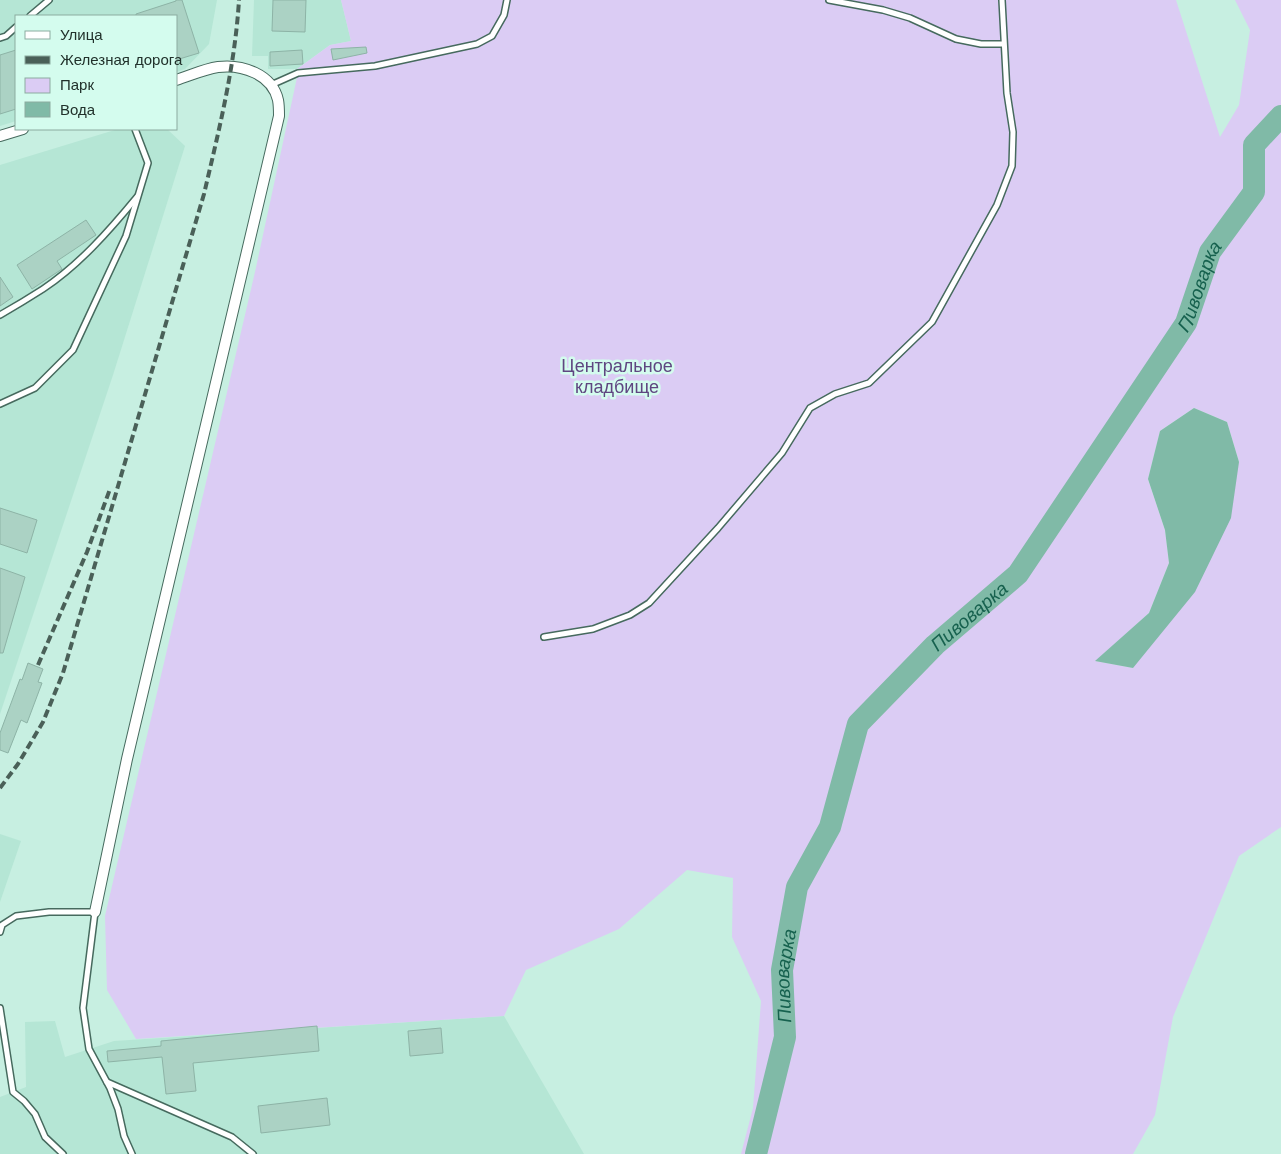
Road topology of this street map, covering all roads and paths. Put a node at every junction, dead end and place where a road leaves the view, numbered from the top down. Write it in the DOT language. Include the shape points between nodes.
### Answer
graph roads {
  1 [pos="49,0"];
  2 [pos="507,0"];
  3 [pos="829,0"];
  4 [pos="1002,0"];
  5 [pos="31,15"];
  6 [pos="15,28"];
  7 [pos="0,38"];
  8 [pos="1003,44"];
  9 [pos="178,79"];
  10 [pos="271,86"];
  11 [pos="20,130"];
  12 [pos="135,130"];
  13 [pos="0,136"];
  14 [pos="139,194"];
  15 [pos="0,315"];
  16 [pos="0,404"];
  17 [pos="544,637"];
  18 [pos="95,912"];
  19 [pos="0,932"];
  20 [pos="0,1008"];
  21 [pos="106,1081"];
  22 [pos="63,1154"];
  23 [pos="132,1154"];
  24 [pos="253,1154"];
  1 -- 5 [label="lane"];
  2 -- 10 [label="lane" via="504,15 492,36 476,44 375,66 298,73"];
  3 -- 8 [label="lane" via="910,18 956,39"];
  4 -- 8 [label="lane"];
  6 -- 7 [label="lane"];
  8 -- 17 [label="lane" via="1013,132 1012,166 997,205 932,322 869,383 834,394 810,408 782,453 648,603 630,615 593,628"];
  9 -- 10 [label="street" via="217,67 243,68 259,74"];
  10 -- 18 [label="street" via="278,100 279,116 126,760"];
  11 -- 13 [label="street"];
  12 -- 14 [label="lane" via="148,163"];
  14 -- 15 [label="lane" via="75,264"];
  14 -- 16 [label="lane" via="126,236 73,350 35,388"];
  18 -- 19 [label="lane" via="16,916 2,925"];
  18 -- 21 [label="lane" via="83,1008 89,1049"];
  20 -- 22 [label="lane" via="13,1092 24,1100 35,1114 45,1137"];
  21 -- 23 [label="lane"];
  21 -- 24 [label="lane" via="232,1137"];
}
